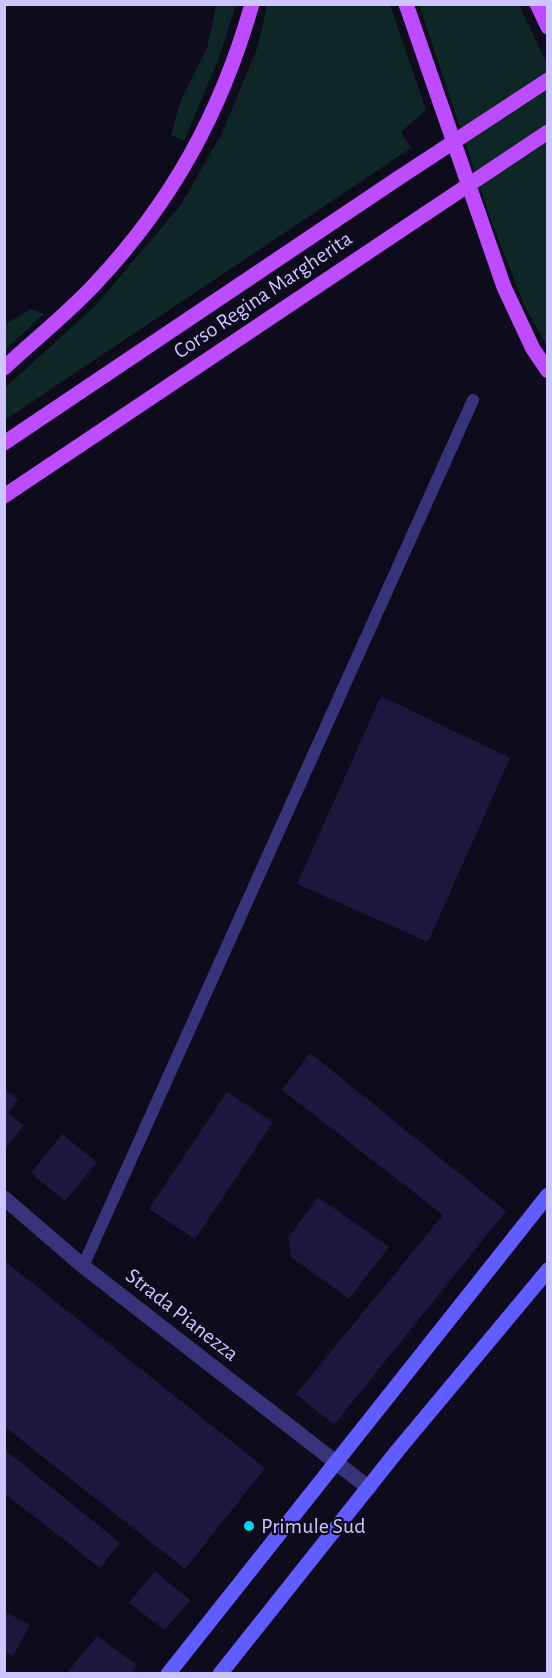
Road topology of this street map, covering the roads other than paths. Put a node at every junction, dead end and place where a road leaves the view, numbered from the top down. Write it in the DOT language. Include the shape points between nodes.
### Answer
graph roads {
  1 [pos="252,4"];
  2 [pos="406,4"];
  3 [pos="537,4"];
  4 [pos="548,27"];
  5 [pos="548,80"];
  6 [pos="548,132"];
  7 [pos="4,368"];
  8 [pos="548,371"];
  9 [pos="473,400"];
  10 [pos="4,443"];
  11 [pos="4,496"];
  12 [pos="548,1195"];
  13 [pos="4,1198"];
  14 [pos="548,1211"];
  15 [pos="508,1245"];
  16 [pos="83,1266"];
  17 [pos="548,1270"];
  18 [pos="336,1462"];
  19 [pos="369,1488"];
  20 [pos="168,1674"];
  21 [pos="220,1674"];
  1 -- 7 [label="main road" via="210,118 177,180 143,228 94,285"];
  2 -- 8 [label="main road" via="504,287 533,349"];
  3 -- 4 [label="main road"];
  5 -- 10 [label="main road, Corso Regina Margherita, bridge"];
  6 -- 11 [label="main road, Corso Regina Margherita, bridge"];
  9 -- 16 [label="lane"];
  12 -- 15 [label="main road"];
  13 -- 16 [label="street, Strada Pianezza"];
  14 -- 15 [label="main road"];
  15 -- 18 [label="main road"];
  16 -- 18 [label="street, Strada Pianezza"];
  17 -- 19 [label="main road"];
  18 -- 19 [label="street, Strada Pianezza"];
  18 -- 20 [label="main road"];
  19 -- 21 [label="main road"];
}
